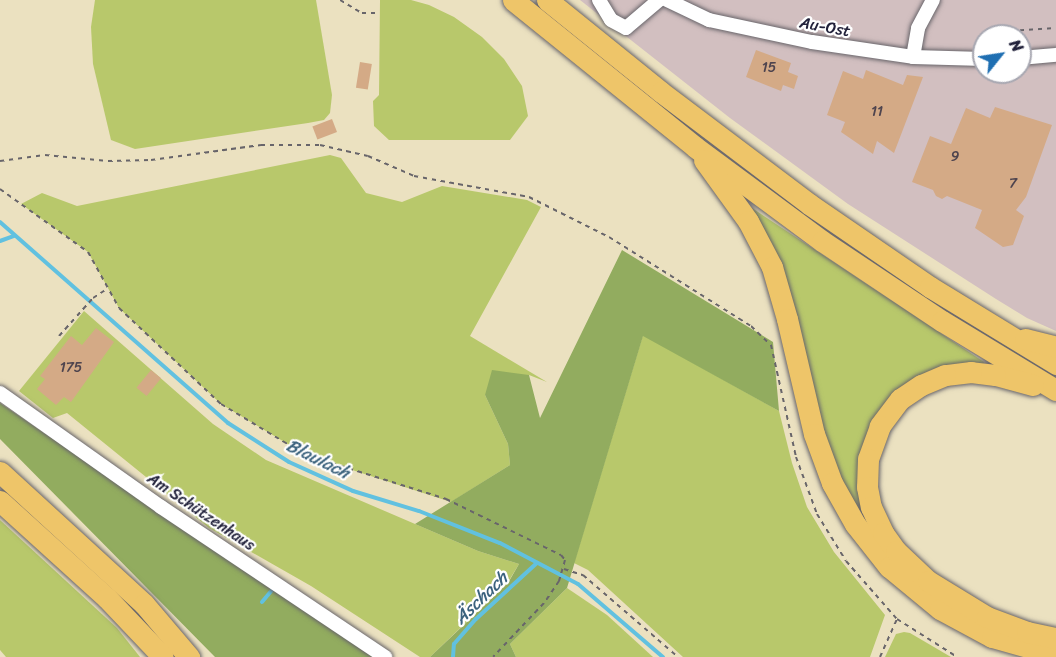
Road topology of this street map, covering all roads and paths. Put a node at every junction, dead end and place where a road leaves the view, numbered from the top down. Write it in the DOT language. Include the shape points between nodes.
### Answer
graph roads {
  1 [pos="340,0"];
  2 [pos="513,0"];
  3 [pos="547,0"];
  4 [pos="599,0"];
  5 [pos="659,0"];
  6 [pos="667,0"];
  7 [pos="933,0"];
  8 [pos="381,13"];
  9 [pos="1056,28"];
  10 [pos="1032,30"];
  11 [pos="1056,55"];
  12 [pos="913,57"];
  13 [pos="1032,57"];
  14 [pos="972,59"];
  15 [pos="695,147"];
  16 [pos="0,161"];
  17 [pos="0,189"];
  18 [pos="107,289"];
  19 [pos="59,336"];
  20 [pos="1009,336"];
  21 [pos="771,345"];
  22 [pos="1056,347"];
  23 [pos="1056,364"];
  24 [pos="1055,390"];
  25 [pos="0,393"];
  26 [pos="0,472"];
  27 [pos="0,501"];
  28 [pos="564,569"];
  29 [pos="1056,638"];
  30 [pos="1056,655"];
  31 [pos="163,657"];
  32 [pos="189,657"];
  33 [pos="385,657"];
  34 [pos="493,657"];
  35 [pos="678,657"];
  36 [pos="880,657"];
  37 [pos="957,657"];
  1 -- 8 [label="path" via="362,13"];
  2 -- 15 [label="highway"];
  3 -- 20 [label="highway" via="800,197 898,266"];
  4 -- 5 [label="street" via="611,20 626,28"];
  6 -- 12 [label="street, Au-Ost" via="709,20 812,42"];
  7 -- 12 [label="street" via="918,28"];
  9 -- 10 [label="path"];
  11 -- 13 [label="street"];
  12 -- 14 [label="street, Au-Ost"];
  15 -- 24 [label="highway" via="881,281"];
  15 -- 30 [label="highway" via="748,221 772,267 814,434 832,483 855,524 890,567 940,609 992,637"];
  16 -- 21 [label="path" via="45,154 108,161 151,160 261,145 320,145 368,156 414,176 529,197 609,237 751,326"];
  17 -- 18 [label="path" via="88,252"];
  18 -- 19 [label="path" via="93,298"];
  18 -- 28 [label="path" via="119,308 220,404 306,455 446,499 561,555"];
  20 -- 22 [label="highway"];
  20 -- 23 [label="highway"];
  24 -- 29 [label="highway" via="971,372 945,375 921,385 900,399 880,426 870,451 867,480 871,507 883,532 928,581 987,617"];
  25 -- 33 [label="street, Am Schützenhaus"];
  26 -- 32 [label="highway" via="136,597"];
  27 -- 31 [label="highway" via="107,598"];
  28 -- 34 [label="path" via="543,603"];
  28 -- 35 [label="path" via="583,575"];
  36 -- 37 [label="path" via="897,619"];
}
